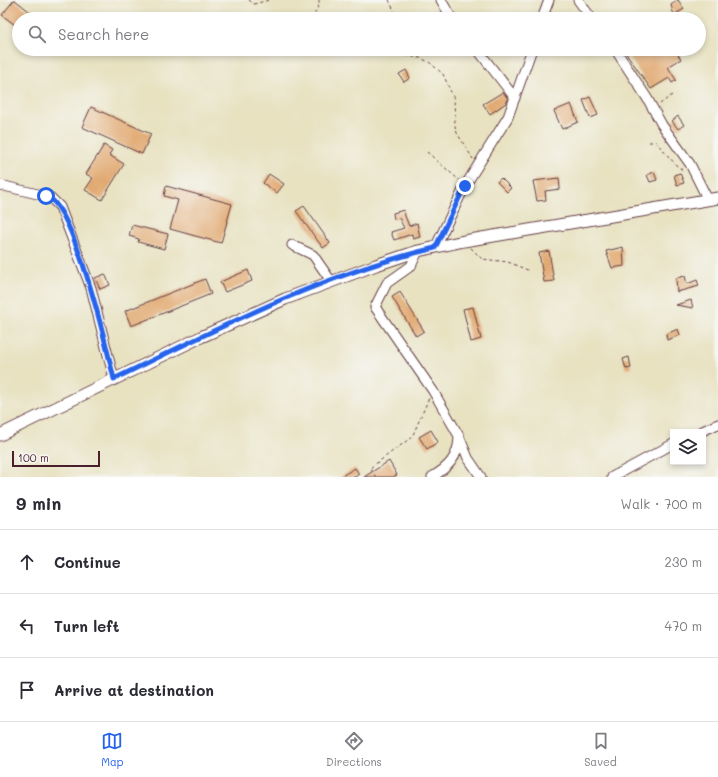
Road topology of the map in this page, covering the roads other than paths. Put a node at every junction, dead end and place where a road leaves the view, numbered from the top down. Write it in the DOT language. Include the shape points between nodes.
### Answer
graph roads {
  1 [pos="441,0"];
  2 [pos="549,0"];
  3 [pos="578,0"];
  4 [pos="448,12"];
  5 [pos="545,12"];
  6 [pos="587,12"];
  7 [pos="482,56"];
  8 [pos="530,56"];
  9 [pos="619,56"];
  10 [pos="515,98"];
  11 [pos="0,186"];
  12 [pos="713,199"];
  13 [pos="292,244"];
  14 [pos="435,248"];
  15 [pos="418,252"];
  16 [pos="331,281"];
  17 [pos="114,379"];
  18 [pos="718,424"];
  19 [pos="706,429"];
  20 [pos="0,435"];
  21 [pos="459,436"];
  22 [pos="670,446"];
  23 [pos="432,477"];
  24 [pos="482,477"];
  25 [pos="612,477"];
  1 -- 4 [label="street"];
  2 -- 5 [label="street"];
  3 -- 6 [label="street"];
  7 -- 10 [label="street"];
  8 -- 10 [label="street"];
  9 -- 12 [label="street" via="662,125"];
  10 -- 14 [label="street" via="508,117 465,186"];
  11 -- 17 [label="street" via="50,197 60,208 91,288"];
  12 -- 14 [label="main road"];
  13 -- 16 [label="street" via="313,255"];
  14 -- 15 [label="main road"];
  15 -- 16 [label="main road"];
  15 -- 21 [label="street" via="411,266 387,283 374,307 380,311 433,391"];
  16 -- 17 [label="main road" via="285,299"];
  17 -- 20 [label="main road"];
  18 -- 19 [label="street"];
  21 -- 23 [label="street" via="452,462"];
  21 -- 24 [label="street" via="468,458"];
  22 -- 25 [label="street"];
}
